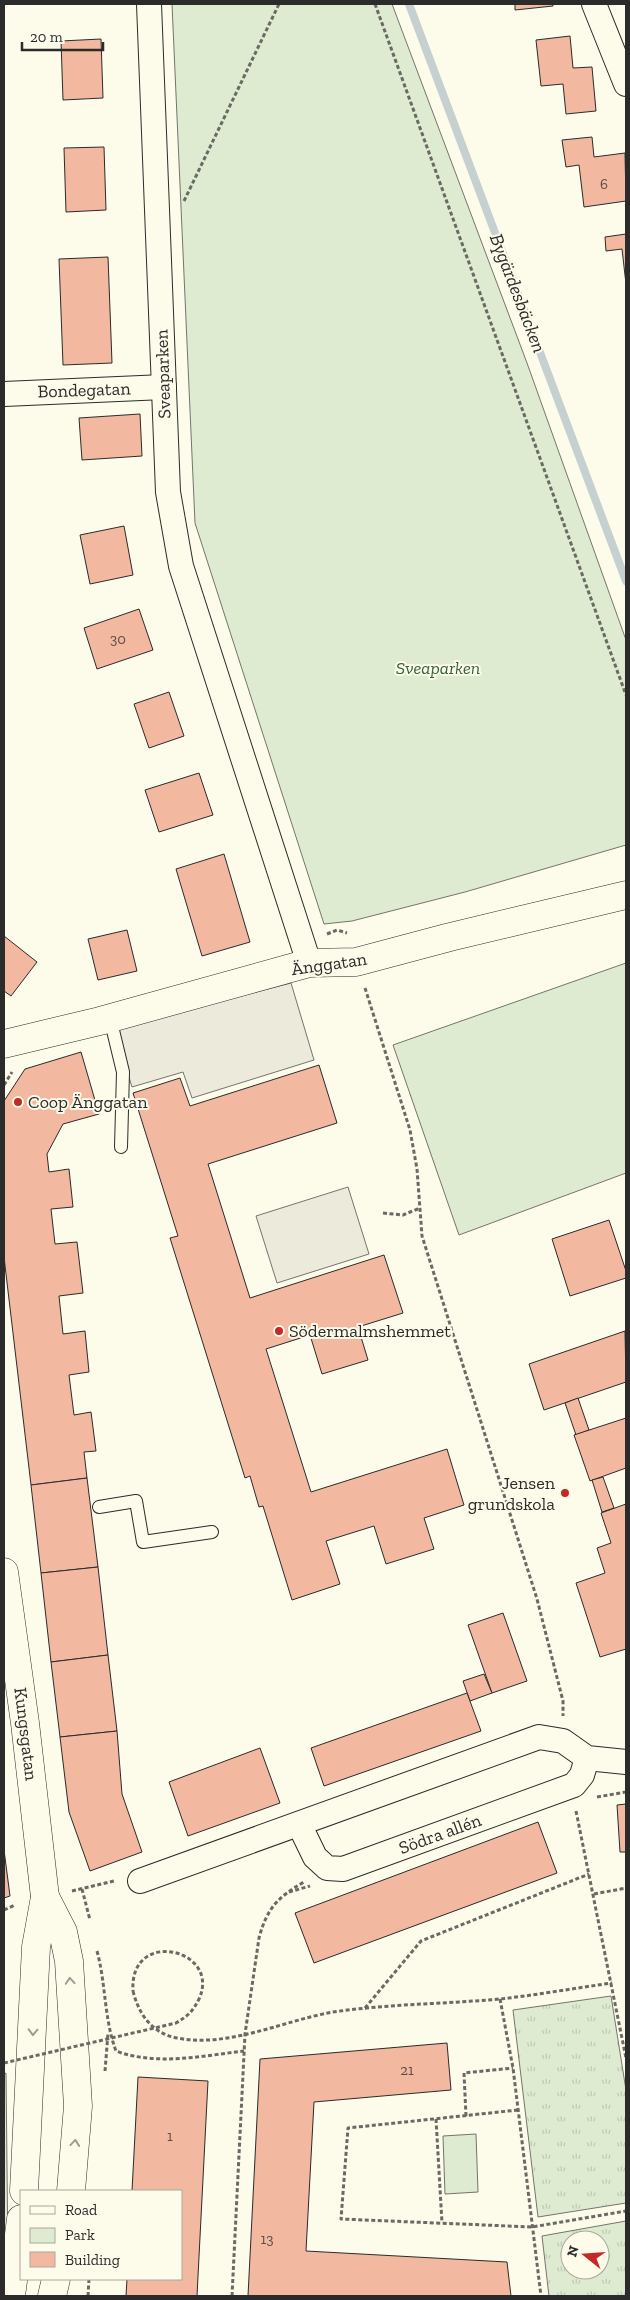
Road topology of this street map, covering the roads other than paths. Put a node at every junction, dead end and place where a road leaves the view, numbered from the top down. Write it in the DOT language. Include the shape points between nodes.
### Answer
graph roads {
  1 [pos="149,4"];
  2 [pos="594,4"];
  3 [pos="626,84"];
  4 [pos="164,387"];
  5 [pos="4,394"];
  6 [pos="626,895"];
  7 [pos="308,963"];
  8 [pos="110,1018"];
  9 [pos="4,1044"];
  10 [pos="121,1147"];
  11 [pos="99,1507"];
  12 [pos="212,1532"];
  13 [pos="4,1572"];
  14 [pos="587,1758"];
  15 [pos="626,1762"];
  16 [pos="299,1824"];
  17 [pos="140,1881"];
  18 [pos="45,1896"];
  19 [pos="24,2190"];
  20 [pos="71,2190"];
  21 [pos="20,2227"];
  22 [pos="56,2280"];
  23 [pos="11,2296"];
  24 [pos="52,2296"];
  1 -- 4 [label="street, Sveaparken"];
  2 -- 3 [label="street"];
  4 -- 5 [label="street, Bondegatan"];
  4 -- 7 [label="street, Sveaparken" via="168,492 181,566"];
  6 -- 7 [label="main road, Änggatan" via="450,936 356,962"];
  7 -- 8 [label="main road, Änggatan"];
  8 -- 9 [label="main road, Änggatan"];
  8 -- 10 [label="lane" via="123,1072"];
  11 -- 12 [label="lane" via="136,1501 143,1542"];
  13 -- 18 [label="main road, Kungsgatan"];
  14 -- 15 [label="street"];
  14 -- 16 [label="street" via="563,1741 539,1737"];
  14 -- 16 [label="street, Södra allén" via="582,1776 570,1786 343,1870 327,1868 315,1857"];
  16 -- 17 [label="street"];
  18 -- 19 [label="main road, Kungsgatan, one-way" via="36,1947"];
  20 -- 18 [label="main road, Kungsgatan, one-way" via="78,2106 69,1961 63,1932"];
  21 -- 23 [label="main road"];
  22 -- 24 [label="main road"];
}
